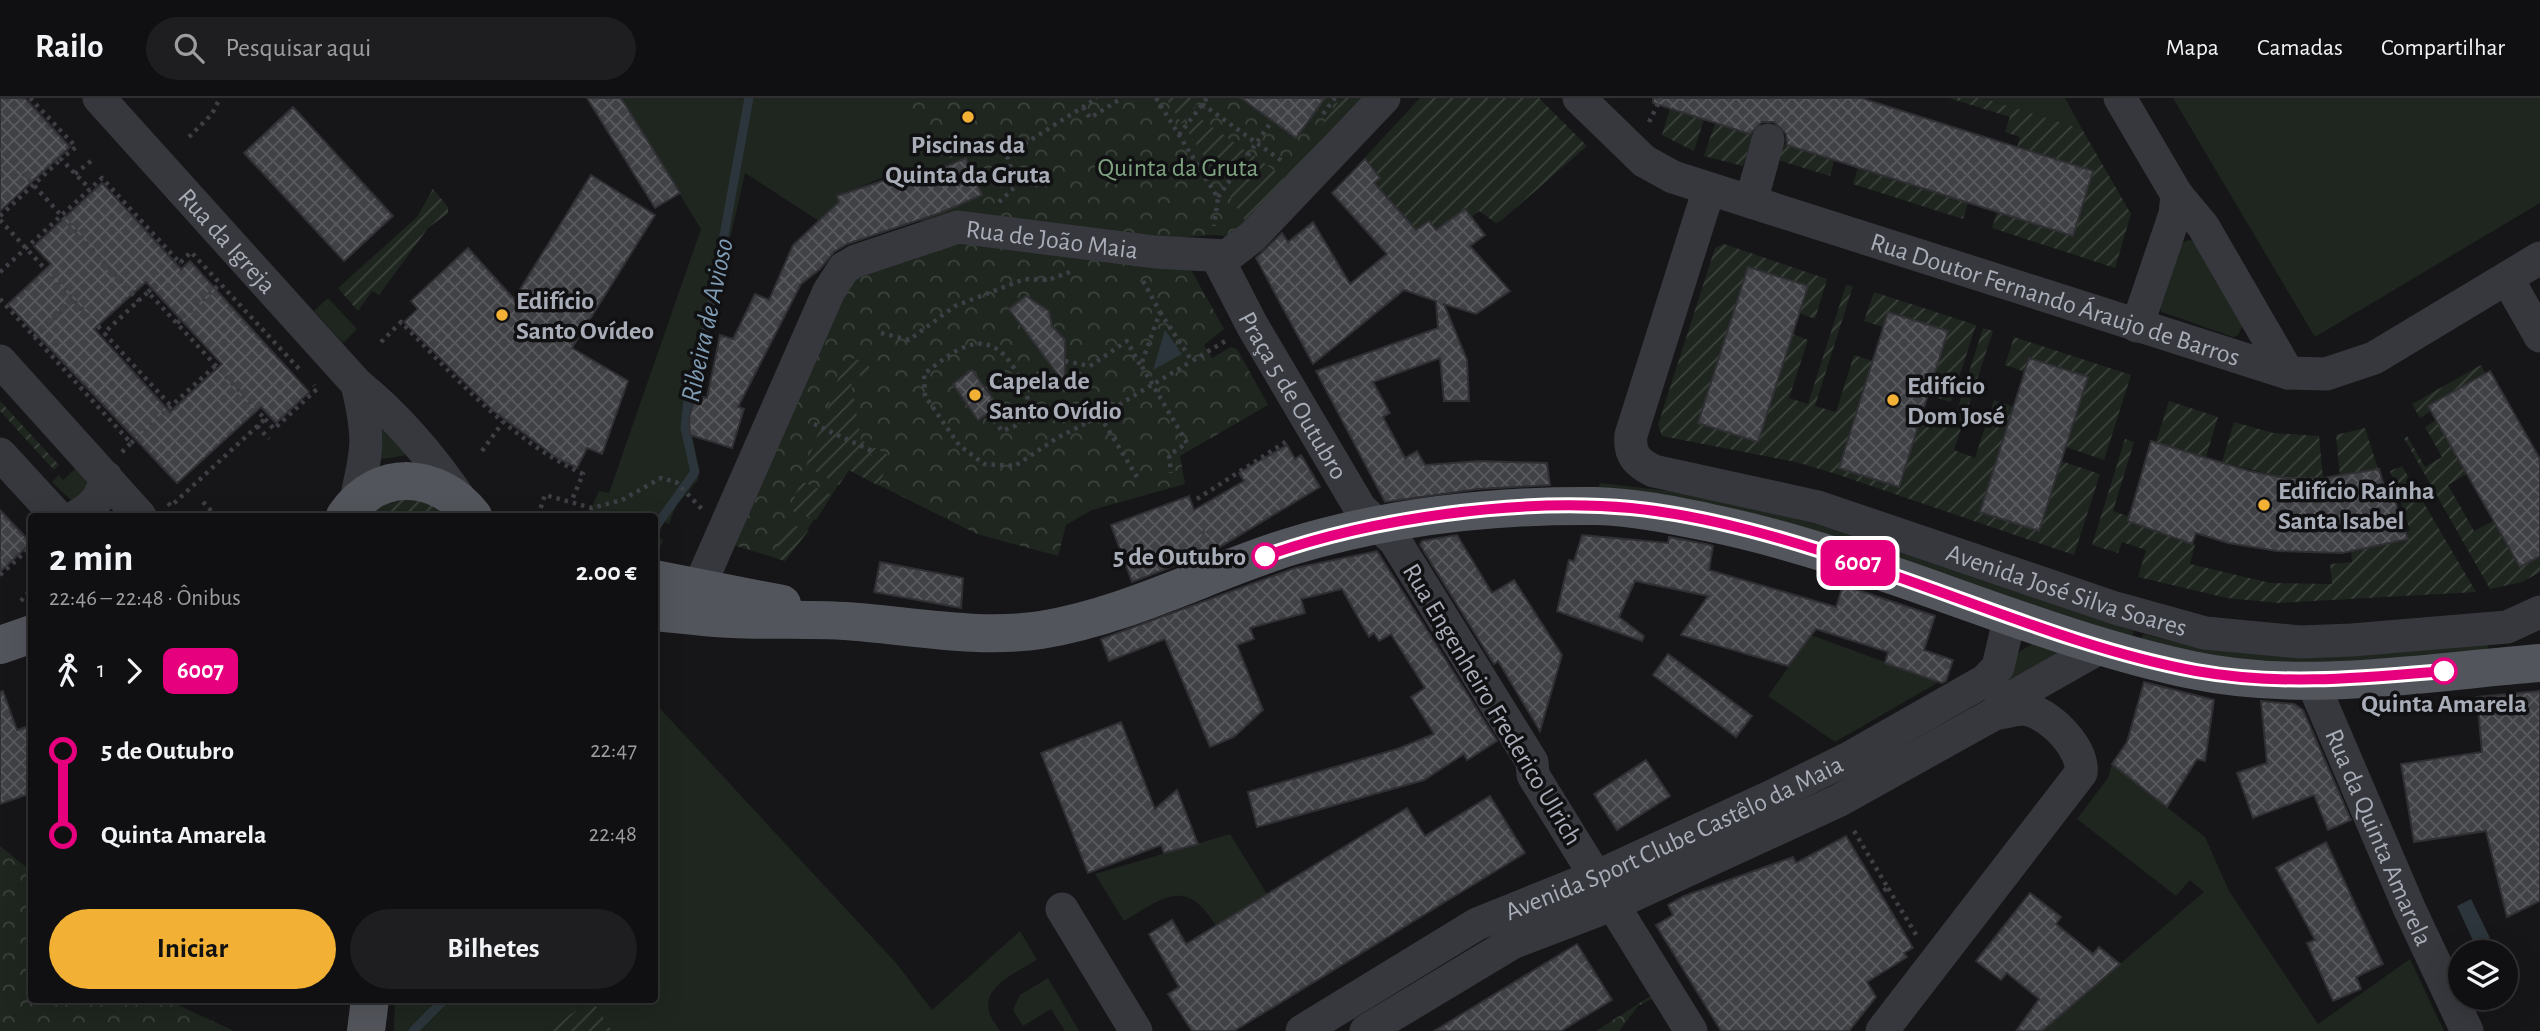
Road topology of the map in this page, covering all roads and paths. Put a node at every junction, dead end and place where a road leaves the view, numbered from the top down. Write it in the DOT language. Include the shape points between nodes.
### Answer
graph roads {
  1 [pos="30,98"];
  2 [pos="99,98"];
  3 [pos="220,98"];
  4 [pos="1097,98"];
  5 [pos="1122,98"];
  6 [pos="1156,98"];
  7 [pos="1207,98"];
  8 [pos="1335,98"];
  9 [pos="1384,98"];
  10 [pos="1579,98"];
  11 [pos="1661,98"];
  12 [pos="2120,98"];
  13 [pos="1202,104"];
  14 [pos="1083,107"];
  15 [pos="1319,120"];
  16 [pos="1272,121"];
  17 [pos="1649,122"];
  18 [pos="1179,135"];
  19 [pos="189,137"];
  20 [pos="1769,140"];
  21 [pos="977,142"];
  22 [pos="1256,143"];
  23 [pos="0,148"];
  24 [pos="949,156"];
  25 [pos="61,159"];
  26 [pos="92,160"];
  27 [pos="1287,165"];
  28 [pos="75,174"];
  29 [pos="34,184"];
  30 [pos="90,189"];
  31 [pos="1709,189"];
  32 [pos="2177,195"];
  33 [pos="1218,198"];
  34 [pos="1751,202"];
  35 [pos="1012,205"];
  36 [pos="62,215"];
  37 [pos="0,218"];
  38 [pos="1200,227"];
  39 [pos="26,248"];
  40 [pos="1217,257"];
  41 [pos="2540,258"];
  42 [pos="180,263"];
  43 [pos="1079,267"];
  44 [pos="0,272"];
  45 [pos="1136,277"];
  46 [pos="2507,278"];
  47 [pos="220,284"];
  48 [pos="148,292"];
  49 [pos="0,299"];
  50 [pos="74,300"];
  51 [pos="139,301"];
  52 [pos="1160,312"];
  53 [pos="177,323"];
  54 [pos="2137,326"];
  55 [pos="881,332"];
  56 [pos="104,333"];
  57 [pos="2540,336"];
  58 [pos="34,337"];
  59 [pos="1231,338"];
  60 [pos="381,342"];
  61 [pos="0,361"];
  62 [pos="1065,361"];
  63 [pos="1192,361"];
  64 [pos="216,365"];
  65 [pos="1141,365"];
  66 [pos="2288,373"];
  67 [pos="357,384"];
  68 [pos="1152,386"];
  69 [pos="171,406"];
  70 [pos="989,413"];
  71 [pos="1100,416"];
  72 [pos="265,419"];
  73 [pos="503,422"];
  74 [pos="814,424"];
  75 [pos="257,426"];
  76 [pos="269,439"];
  77 [pos="1285,442"];
  78 [pos="131,443"];
  79 [pos="482,451"];
  80 [pos="0,454"];
  81 [pos="870,455"];
  82 [pos="118,469"];
  83 [pos="1171,473"];
  84 [pos="1137,478"];
  85 [pos="690,495"];
  86 [pos="1197,499"];
  87 [pos="203,502"];
  88 [pos="571,502"];
  89 [pos="158,507"];
  90 [pos="467,509"];
  91 [pos="54,513"];
  92 [pos="83,513"];
  93 [pos="177,513"];
  94 [pos="213,513"];
  95 [pos="347,513"];
  96 [pos="539,513"];
  97 [pos="1377,525"];
  98 [pos="1202,531"];
  99 [pos="1212,547"];
  100 [pos="28,550"];
  101 [pos="0,575"];
  102 [pos="658,580"];
  103 [pos="699,587"];
  104 [pos="658,612"];
  105 [pos="2540,612"];
  106 [pos="2010,616"];
  107 [pos="852,621"];
  108 [pos="2103,646"];
  109 [pos="2540,663"];
  110 [pos="2312,681"];
  111 [pos="1996,712"];
  112 [pos="1854,831"];
  113 [pos="1595,876"];
  114 [pos="1888,888"];
  115 [pos="1879,893"];
  116 [pos="1614,904"];
  117 [pos="1062,909"];
  118 [pos="1918,937"];
  119 [pos="370,1003"];
  120 [pos="366,1031"];
  121 [pos="1136,1031"];
  122 [pos="1302,1031"];
  123 [pos="1366,1031"];
  124 [pos="1692,1031"];
  125 [pos="1882,1031"];
  126 [pos="2467,1031"];
  1 -- 25 [label="path" via="76,147"];
  2 -- 67 [label="street, Rua da Igreja"];
  3 -- 19 [label="path" via="212,114"];
  4 -- 14 [label="path"];
  5 -- 14 [label="path" via="1090,118"];
  6 -- 18 [label="path"];
  7 -- 13 [label="path"];
  8 -- 15 [label="path"];
  9 -- 40 [label="street" via="1252,237 1227,256"];
  10 -- 31 [label="street, Rua Doutor Fernando Áraujo de Barros" via="1644,161"];
  11 -- 17 [label="path"];
  12 -- 32 [label="street"];
  13 -- 18 [label="path"];
  13 -- 22 [label="path"];
  14 -- 35 [label="path" via="1007,155 1016,186 998,203"];
  16 -- 22 [label="path"];
  18 -- 33 [label="path"];
  20 -- 34 [label="street"];
  21 -- 24 [label="path"];
  22 -- 27 [label="path"];
  22 -- 33 [label="path"];
  23 -- 29 [label="path"];
  25 -- 28 [label="path"];
  25 -- 29 [label="path"];
  26 -- 28 [label="path"];
  28 -- 30 [label="path"];
  29 -- 36 [label="path"];
  29 -- 37 [label="path"];
  30 -- 36 [label="path"];
  30 -- 42 [label="path" via="102,178"];
  31 -- 34 [label="street, Rua Doutor Fernando Áraujo de Barros"];
  31 -- 105 [label="street, Avenida José Silva Soares" via="1631,435 1630,447 1643,466 1818,507 2115,608 2205,633 2300,642 2351,640 2507,627"];
  32 -- 54 [label="street" via="2175,214"];
  32 -- 66 [label="street" via="2203,226"];
  33 -- 38 [label="path" via="1213,228"];
  34 -- 54 [label="street, Rua Doutor Fernando Áraujo de Barros"];
  36 -- 39 [label="path"];
  36 -- 51 [label="path"];
  37 -- 39 [label="path"];
  39 -- 44 [label="path"];
  39 -- 50 [label="path"];
  40 -- 97 [label="street, Praça 5 de Outubro" via="1360,508"];
  40 -- 103 [label="street, Rua de João Maia" via="958,227 844,268 807,336"];
  41 -- 46 [label="street, Rua Doutor Fernando Áraujo de Barros"];
  42 -- 47 [label="path" via="191,252"];
  42 -- 48 [label="path"];
  43 -- 55 [label="path" via="1048,280 1025,279 955,306 909,340"];
  45 -- 52 [label="path" via="1144,281"];
  46 -- 57 [label="street"];
  46 -- 66 [label="street, Rua Doutor Fernando Áraujo de Barros" via="2374,358 2326,373"];
  47 -- 53 [label="path"];
  47 -- 72 [label="path" via="317,389 274,429"];
  48 -- 51 [label="path"];
  48 -- 53 [label="path"];
  49 -- 58 [label="path"];
  50 -- 56 [label="path"];
  50 -- 58 [label="path"];
  51 -- 56 [label="path"];
  52 -- 63 [label="path"];
  52 -- 65 [label="path"];
  53 -- 64 [label="path"];
  54 -- 66 [label="street, Rua Doutor Fernando Áraujo de Barros"];
  56 -- 69 [label="path"];
  58 -- 78 [label="path"];
  59 -- 63 [label="path"];
  60 -- 73 [label="path" via="401,322"];
  61 -- 82 [label="street"];
  62 -- 65 [label="path" via="1090,366 1127,341"];
  63 -- 68 [label="path"];
  64 -- 69 [label="path"];
  64 -- 72 [label="path"];
  65 -- 68 [label="path"];
  67 -- 90 [label="street, Rua da Igreja" via="413,437"];
  67 -- 95 [label="street" via="368,437"];
  68 -- 71 [label="path"];
  68 -- 83 [label="path" via="1187,443 1169,455"];
  69 -- 78 [label="path"];
  70 -- 71 [label="path" via="1003,431 1028,413 1029,393 1003,351 982,342 956,349 923,374 925,396 959,445 984,464 1016,466"];
  71 -- 84 [label="path"];
  72 -- 75 [label="path"];
  73 -- 79 [label="path"];
  73 -- 88 [label="path" via="583,474"];
  74 -- 81 [label="path" via="872,451"];
  75 -- 76 [label="path"];
  75 -- 89 [label="path"];
  77 -- 86 [label="path"];
  78 -- 82 [label="path" via="121,452"];
  80 -- 91 [label="street"];
  82 -- 89 [label="street"];
  82 -- 92 [label="street" via="92,508"];
  85 -- 88 [label="path" via="676,482 661,478 622,500 592,508"];
  87 -- 94 [label="path"];
  88 -- 96 [label="path" via="545,495"];
  89 -- 93 [label="path"];
  90 -- 95 [label="main road" via="436,486 411,481 386,484"];
  97 -- 106 [label="main road" via="1570,506 1633,509 1779,538"];
  97 -- 107 [label="main road" via="1287,548 1095,617 1044,629 990,633"];
  97 -- 113 [label="street, Rua Engenheiro Frederico Ulrich" via="1395,541 1532,762 1533,775"];
  98 -- 99 [label="path"];
  100 -- 101 [label="path"];
  102 -- 103 [label="main road"];
  103 -- 107 [label="main road"];
  104 -- 107 [label="main road"];
  106 -- 108 [label="main road"];
  106 -- 113 [label="street, Avenida Sport Clube Castêlo da Maia" via="1998,667 1986,680 1849,758"];
  108 -- 110 [label="main road" via="2195,671"];
  108 -- 111 [label="street, Avenida Sport Clube Castêlo da Maia" via="2002,703"];
  109 -- 110 [label="main road"];
  110 -- 126 [label="street, Rua da Quinta Amarela"];
  111 -- 116 [label="street, Avenida Sport Clube Castêlo da Maia" via="1699,878"];
  111 -- 125 [label="street" via="2029,710 2039,715 2076,747 2081,773"];
  112 -- 114 [label="path"];
  113 -- 116 [label="street, Rua Engenheiro Frederico Ulrich"];
  113 -- 122 [label="street, Avenida Sport Clube Castêlo da Maia" via="1477,924"];
  114 -- 115 [label="path"];
  114 -- 118 [label="path"];
  116 -- 123 [label="street, Avenida Sport Clube Castêlo da Maia" via="1511,943"];
  116 -- 124 [label="street, Rua Engenheiro Frederico Ulrich"];
  117 -- 121 [label="street"];
  119 -- 120 [label="main road"];
}
